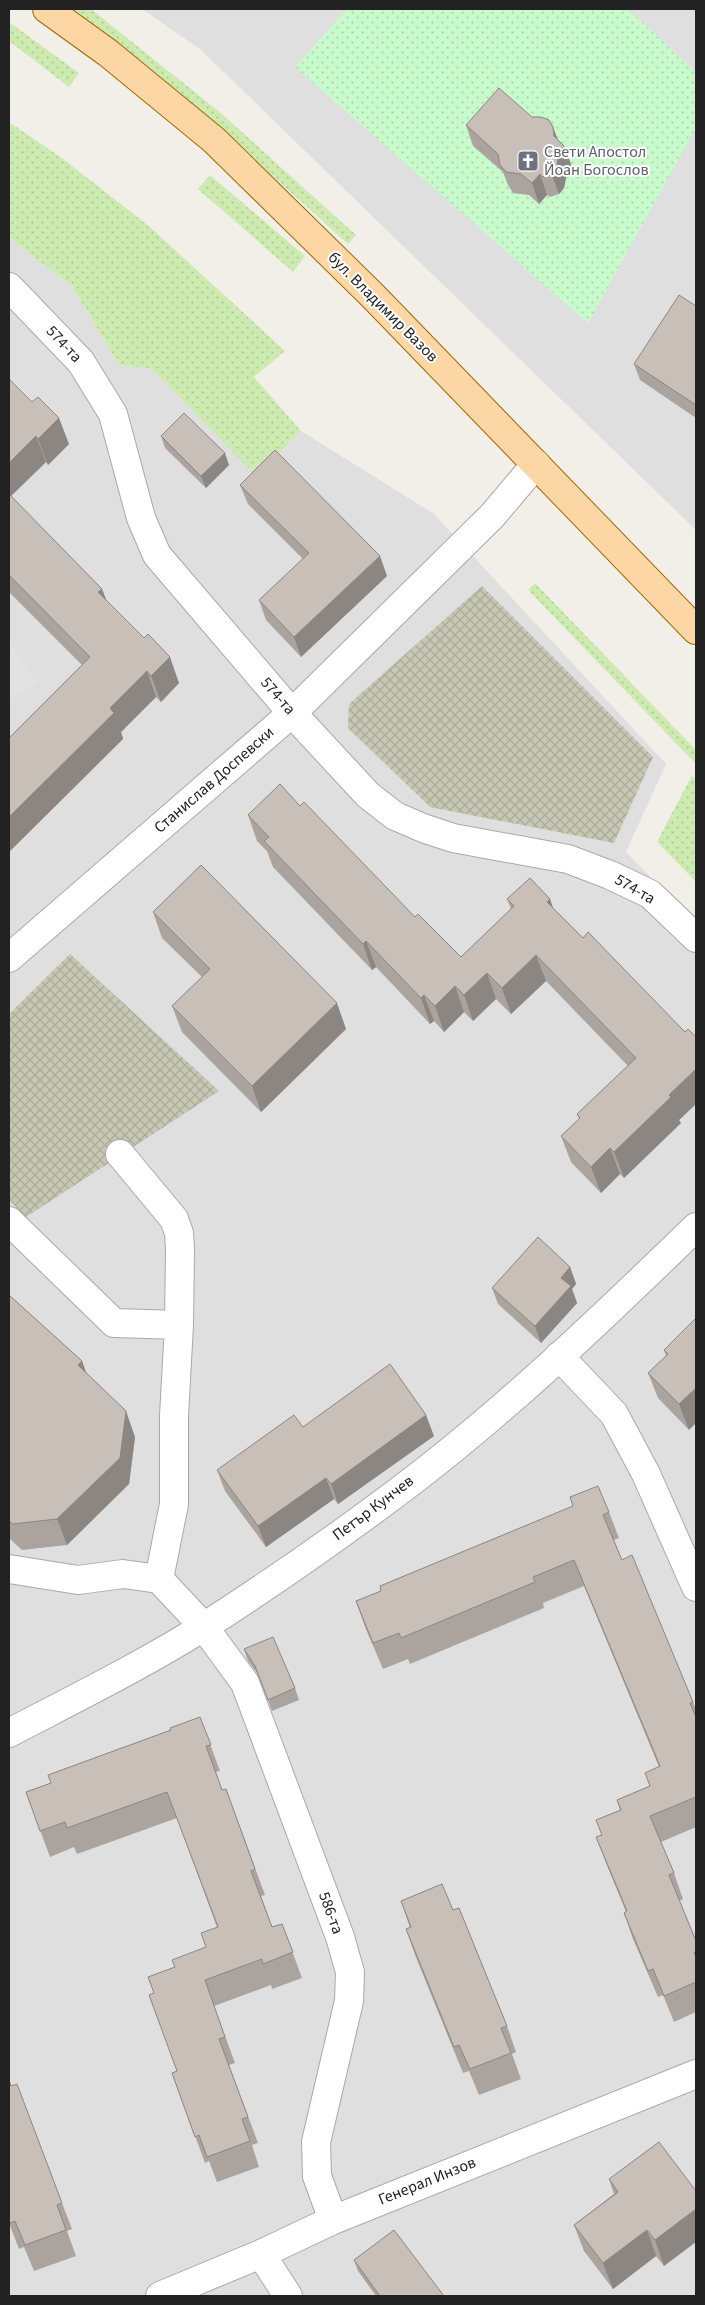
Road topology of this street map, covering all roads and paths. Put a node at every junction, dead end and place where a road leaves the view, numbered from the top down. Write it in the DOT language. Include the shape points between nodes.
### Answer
graph roads {
  1 [pos="47,9"];
  2 [pos="9,287"];
  3 [pos="536,464"];
  4 [pos="696,630"];
  5 [pos="292,712"];
  6 [pos="696,938"];
  7 [pos="9,958"];
  8 [pos="120,1154"];
  9 [pos="9,1221"];
  10 [pos="696,1227"];
  11 [pos="179,1325"];
  12 [pos="559,1356"];
  13 [pos="9,1569"];
  14 [pos="159,1579"];
  15 [pos="696,1587"];
  16 [pos="204,1627"];
  17 [pos="9,1733"];
  18 [pos="696,2074"];
  19 [pos="333,2220"];
  20 [pos="260,2254"];
  21 [pos="160,2296"];
  22 [pos="288,2296"];
  1 -- 3 [label="main road, бул. Владимир Вазов" via="108,53 214,140 374,296"];
  2 -- 5 [label="street, 574-та" via="81,362 113,414 141,518 158,555"];
  3 -- 4 [label="main road, бул. Владимир Вазов"];
  3 -- 5 [label="street, Станислав Доспевски" via="492,516"];
  5 -- 6 [label="street, 574-та" via="368,795 396,816 453,838 568,860 610,875 650,894"];
  5 -- 7 [label="street, Станислав Доспевски"];
  8 -- 11 [label="street" via="174,1219 179,1233"];
  9 -- 11 [label="street" via="114,1323"];
  10 -- 12 [label="street, Петър Кунчев"];
  11 -- 14 [label="street" via="174,1504"];
  12 -- 15 [label="street" via="614,1414 646,1474"];
  12 -- 16 [label="street, Петър Кунчев" via="384,1502"];
  13 -- 14 [label="street" via="78,1580 123,1574"];
  14 -- 16 [label="street, 586-та"];
  16 -- 17 [label="street, Петър Кунчев"];
  16 -- 19 [label="street, 586-та" via="245,1683 340,1937 350,1972 349,2001 316,2142 317,2176"];
  18 -- 19 [label="street, Генерал Инзов"];
  19 -- 20 [label="street, Генерал Инзов"];
  20 -- 21 [label="street, Генерал Инзов"];
  20 -- 22 [label="street"];
}
